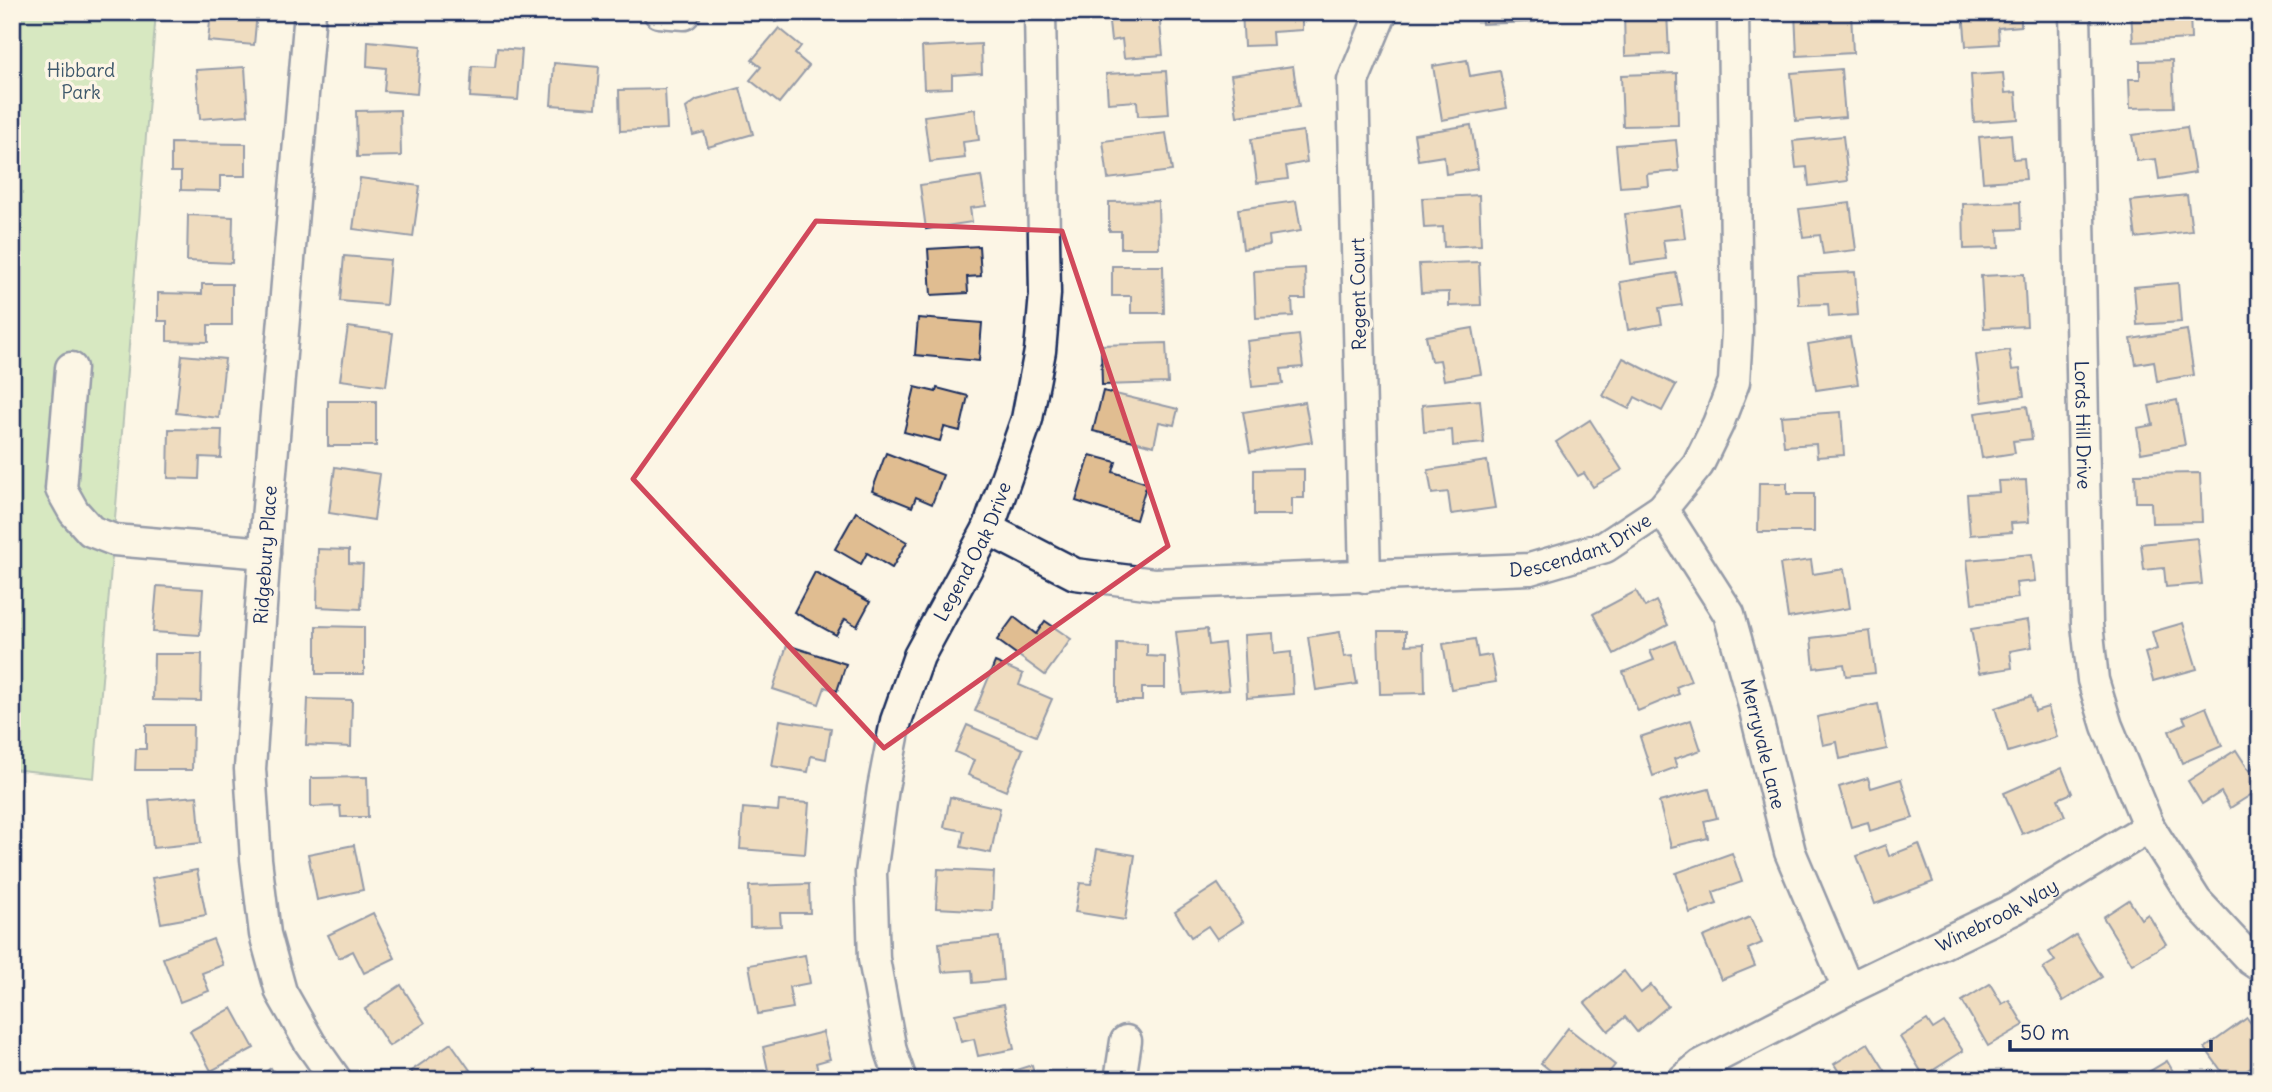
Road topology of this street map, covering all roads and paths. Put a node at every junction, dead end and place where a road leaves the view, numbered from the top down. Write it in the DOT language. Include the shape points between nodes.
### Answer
graph roads {
  1 [pos="310,12"];
  2 [pos="1040,12"];
  3 [pos="1733,12"];
  4 [pos="2075,12"];
  5 [pos="1380,16"];
  6 [pos="71,368"];
  7 [pos="1662,509"];
  8 [pos="988,529"];
  9 [pos="265,553"];
  10 [pos="1365,577"];
  11 [pos="2149,827"];
  12 [pos="2260,966"];
  13 [pos="1848,989"];
  14 [pos="1126,1041"];
  15 [pos="335,1080"];
  16 [pos="901,1080"];
  17 [pos="1120,1080"];
  18 [pos="1683,1080"];
  1 -- 9 [label="street, Ridgebury Place"];
  2 -- 8 [label="street, Legend Oak Drive" via="1045,294 1040,351 1027,418"];
  3 -- 7 [label="street, Descendant Drive" via="1738,332 1734,382 1698,465"];
  4 -- 11 [label="street, Lords Hill Drive" via="2087,624 2093,680 2107,726"];
  5 -- 10 [label="street, Regent Court" via="1353,81"];
  6 -- 9 [label="street" via="61,489 91,531 114,540"];
  7 -- 10 [label="street, Descendant Drive" via="1605,547 1530,569"];
  7 -- 13 [label="street, Merryvale Lane" via="1729,614 1790,852"];
  8 -- 10 [label="street, Descendant Drive" via="1075,574 1128,581"];
  8 -- 16 [label="street, Legend Oak Drive" via="919,656 896,722 883,788 871,873 874,959"];
  9 -- 15 [label="street, Ridgebury Place" via="250,769 265,934 282,992"];
  11 -- 12 [label="street" via="2196,901"];
  11 -- 13 [label="street, Winebrook Way" via="2014,909"];
  13 -- 18 [label="street, Winebrook Way" via="1701,1065"];
  14 -- 17 [label="street"];
}
